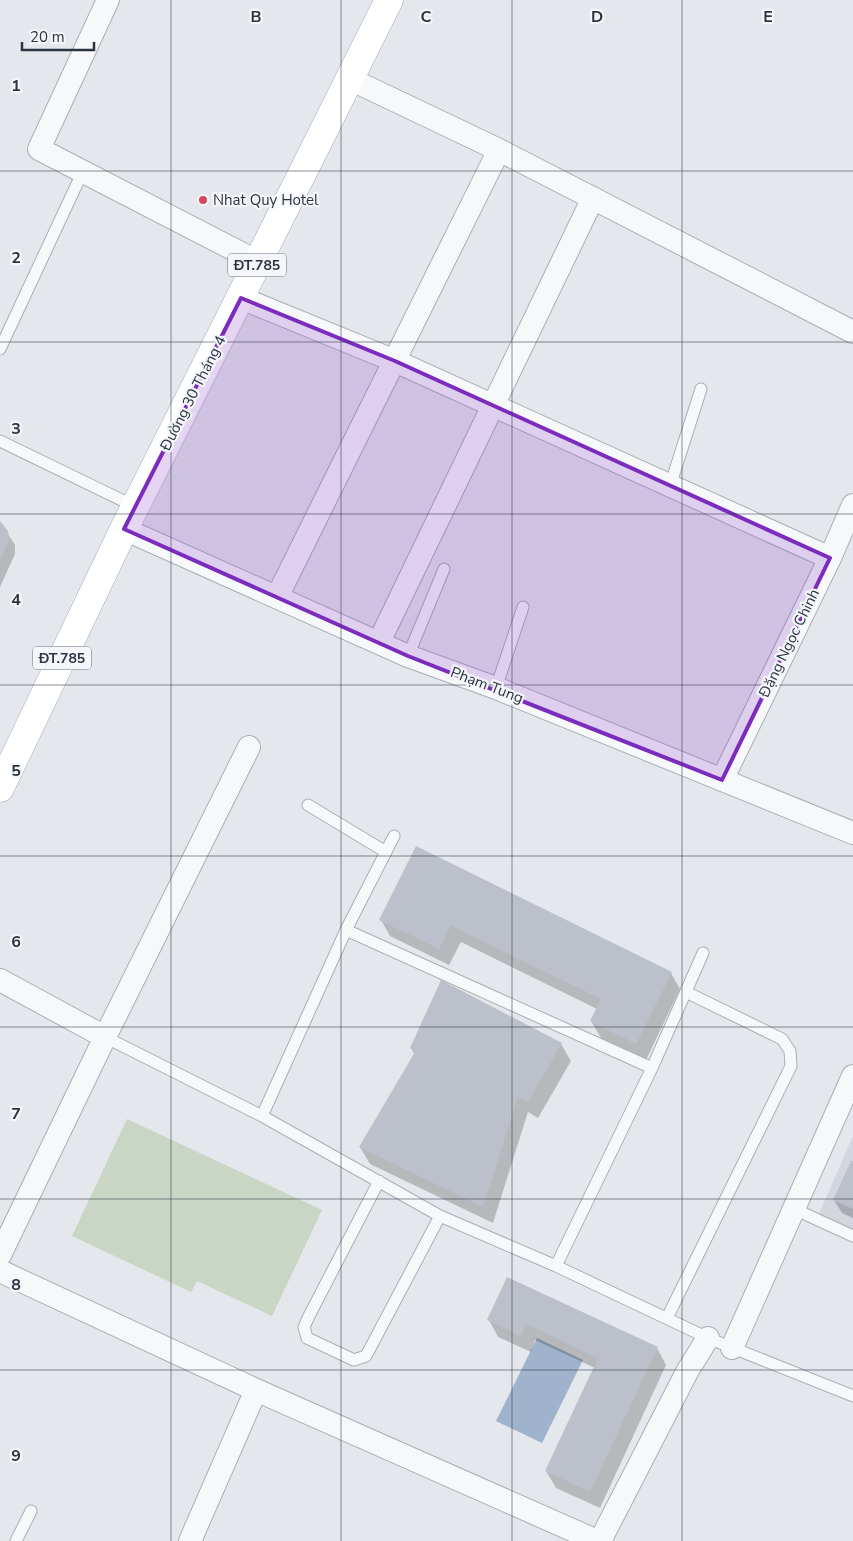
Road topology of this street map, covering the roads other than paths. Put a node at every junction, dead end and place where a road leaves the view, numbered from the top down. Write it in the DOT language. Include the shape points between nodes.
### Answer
graph roads {
  1 [pos="108,0"];
  2 [pos="390,0"];
  3 [pos="350,79"];
  4 [pos="499,150"];
  5 [pos="83,171"];
  6 [pos="593,198"];
  7 [pos="258,262"];
  8 [pos="241,298"];
  9 [pos="853,332"];
  10 [pos="0,349"];
  11 [pos="395,361"];
  12 [pos="701,389"];
  13 [pos="492,405"];
  14 [pos="0,441"];
  15 [pos="670,486"];
  16 [pos="853,504"];
  17 [pos="130,518"];
  18 [pos="830,558"];
  19 [pos="444,569"];
  20 [pos="277,597"];
  21 [pos="523,607"];
  22 [pos="378,642"];
  23 [pos="408,656"];
  24 [pos="496,688"];
  25 [pos="249,747"];
  26 [pos="722,780"];
  27 [pos="0,788"];
  28 [pos="308,805"];
  29 [pos="853,833"];
  30 [pos="394,836"];
  31 [pos="386,852"];
  32 [pos="346,930"];
  33 [pos="703,953"];
  34 [pos="0,980"];
  35 [pos="686,992"];
  36 [pos="105,1036"];
  37 [pos="652,1068"];
  38 [pos="853,1076"];
  39 [pos="262,1116"];
  40 [pos="379,1181"];
  41 [pos="794,1209"];
  42 [pos="440,1216"];
  43 [pos="853,1236"];
  44 [pos="0,1255"];
  45 [pos="556,1266"];
  46 [pos="0,1271"];
  47 [pos="667,1318"];
  48 [pos="708,1338"];
  49 [pos="732,1348"];
  50 [pos="256,1390"];
  51 [pos="853,1396"];
  52 [pos="31,1511"];
  53 [pos="16,1541"];
  54 [pos="190,1541"];
  55 [pos="598,1541"];
  1 -- 5 [label="street" via="39,149"];
  2 -- 3 [label="main road, Đường 30 Tháng 4 / ĐT.785"];
  3 -- 4 [label="street"];
  3 -- 7 [label="main road, Đường 30 Tháng 4 / ĐT.785"];
  4 -- 6 [label="street"];
  4 -- 11 [label="street"];
  5 -- 7 [label="street"];
  5 -- 10 [label="lane"];
  6 -- 9 [label="street"];
  6 -- 13 [label="street"];
  7 -- 8 [label="main road, Đường 30 Tháng 4 / ĐT.785"];
  8 -- 11 [label="street"];
  8 -- 17 [label="main road, Đường 30 Tháng 4 / ĐT.785"];
  11 -- 13 [label="street"];
  11 -- 20 [label="street"];
  12 -- 15 [label="lane"];
  13 -- 15 [label="street"];
  13 -- 22 [label="street"];
  14 -- 17 [label="lane"];
  15 -- 18 [label="street"];
  16 -- 18 [label="street, Đặng Ngọc Chinh"];
  17 -- 20 [label="street, Phạm Tung"];
  17 -- 27 [label="main road, Đường 30 Tháng 4 / ĐT.785"];
  18 -- 26 [label="street, Đặng Ngọc Chinh"];
  19 -- 23 [label="lane"];
  20 -- 22 [label="street, Phạm Tung"];
  21 -- 24 [label="lane"];
  22 -- 23 [label="street, Phạm Tung"];
  23 -- 24 [label="street, Phạm Tung"];
  24 -- 26 [label="street, Phạm Tung"];
  25 -- 36 [label="street"];
  26 -- 29 [label="street, Phạm Tung"];
  28 -- 31 [label="lane"];
  30 -- 31 [label="lane"];
  31 -- 32 [label="lane"];
  32 -- 37 [label="lane"];
  32 -- 39 [label="lane"];
  33 -- 35 [label="lane"];
  34 -- 36 [label="street"];
  35 -- 37 [label="lane"];
  35 -- 47 [label="lane" via="782,1039 790,1051 791,1066"];
  36 -- 39 [label="lane"];
  36 -- 44 [label="street"];
  37 -- 45 [label="lane"];
  38 -- 41 [label="street"];
  39 -- 40 [label="lane"];
  40 -- 42 [label="lane"];
  40 -- 42 [label="lane" via="309,1316 304,1327 307,1338 354,1360 366,1356"];
  41 -- 43 [label="lane"];
  41 -- 49 [label="street"];
  42 -- 45 [label="lane"];
  45 -- 47 [label="lane"];
  46 -- 50 [label="street"];
  47 -- 48 [label="lane"];
  48 -- 49 [label="lane"];
  48 -- 55 [label="street"];
  49 -- 51 [label="lane"];
  50 -- 54 [label="street"];
  50 -- 55 [label="street"];
  52 -- 53 [label="lane"];
}
